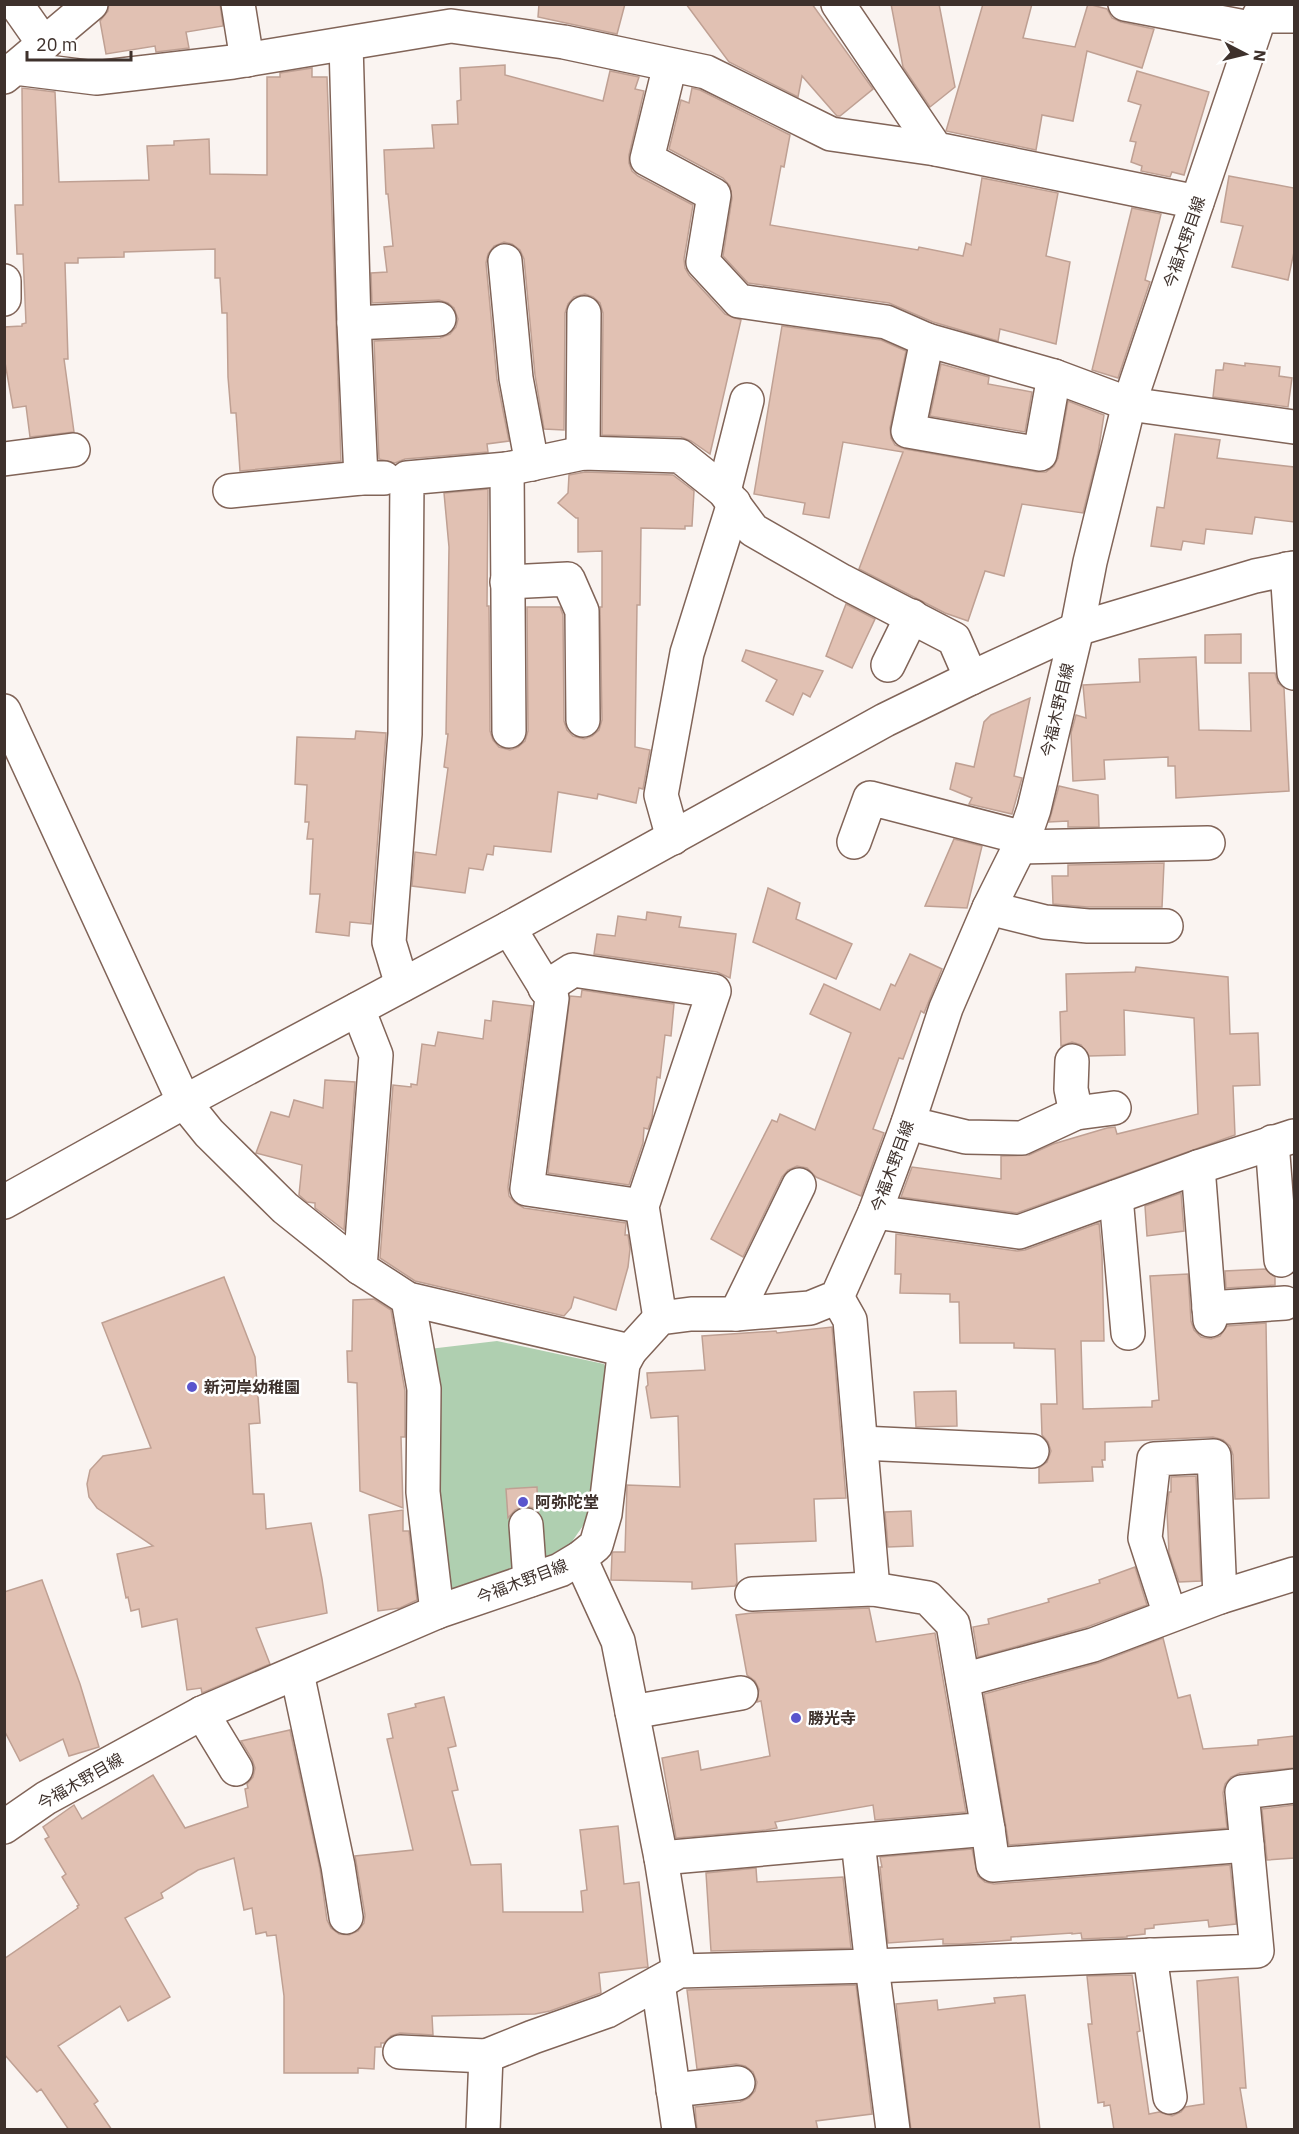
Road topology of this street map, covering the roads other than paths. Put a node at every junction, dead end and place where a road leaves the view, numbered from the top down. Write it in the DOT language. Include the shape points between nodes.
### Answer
graph roads {
  1 [pos="16,4"];
  2 [pos="91,4"];
  3 [pos="238,4"];
  4 [pos="838,4"];
  5 [pos="1125,4"];
  6 [pos="1294,16"];
  7 [pos="1259,17"];
  8 [pos="44,44"];
  9 [pos="346,44"];
  10 [pos="247,60"];
  11 [pos="670,65"];
  12 [pos="10,73"];
  13 [pos="936,149"];
  14 [pos="1197,202"];
  15 [pos="505,261"];
  16 [pos="4,281"];
  17 [pos="4,299"];
  18 [pos="584,313"];
  19 [pos="439,319"];
  20 [pos="354,323"];
  21 [pos="927,340"];
  22 [pos="1054,376"];
  23 [pos="747,400"];
  24 [pos="1129,404"];
  25 [pos="1294,428"];
  26 [pos="73,450"];
  27 [pos="583,453"];
  28 [pos="5,454"];
  29 [pos="520,466"];
  30 [pos="361,478"];
  31 [pos="407,478"];
  32 [pos="230,491"];
  33 [pos="729,497"];
  34 [pos="1291,568"];
  35 [pos="507,582"];
  36 [pos="912,616"];
  37 [pos="1077,629"];
  38 [pos="888,665"];
  39 [pos="1294,673"];
  40 [pos="971,678"];
  41 [pos="4,711"];
  42 [pos="583,720"];
  43 [pos="509,731"];
  44 [pos="14,756"];
  45 [pos="674,838"];
  46 [pos="854,842"];
  47 [pos="1022,843"];
  48 [pos="1208,843"];
  49 [pos="989,908"];
  50 [pos="1166,926"];
  51 [pos="509,928"];
  52 [pos="402,985"];
  53 [pos="545,988"];
  54 [pos="358,1009"];
  55 [pos="1072,1061"];
  56 [pos="184,1102"];
  57 [pos="1114,1108"];
  58 [pos="1076,1113"];
  59 [pos="908,1123"];
  60 [pos="1283,1139"];
  61 [pos="1198,1167"];
  62 [pos="799,1185"];
  63 [pos="1116,1197"];
  64 [pos="4,1202"];
  65 [pos="642,1206"];
  66 [pos="875,1212"];
  67 [pos="1281,1260"];
  68 [pos="360,1268"];
  69 [pos="837,1297"];
  70 [pos="408,1299"];
  71 [pos="1285,1303"];
  72 [pos="736,1314"];
  73 [pos="660,1318"];
  74 [pos="1128,1333"];
  75 [pos="630,1351"];
  76 [pos="861,1443"];
  77 [pos="1032,1451"];
  78 [pos="526,1526"];
  79 [pos="580,1557"];
  80 [pos="1294,1574"];
  81 [pos="530,1580"];
  82 [pos="873,1589"];
  83 [pos="752,1594"];
  84 [pos="1220,1597"];
  85 [pos="438,1612"];
  86 [pos="1170,1615"];
  87 [pos="297,1673"];
  88 [pos="963,1680"];
  89 [pos="741,1693"];
  90 [pos="632,1712"];
  91 [pos="202,1713"];
  92 [pos="236,1769"];
  93 [pos="1294,1786"];
  94 [pos="4,1827"];
  95 [pos="988,1829"];
  96 [pos="858,1841"];
  97 [pos="1247,1845"];
  98 [pos="661,1858"];
  99 [pos="346,1917"];
  100 [pos="1150,1955"];
  101 [pos="872,1966"];
  102 [pos="668,1977"];
  103 [pos="400,2052"];
  104 [pos="486,2056"];
  105 [pos="738,2084"];
  106 [pos="673,2090"];
  107 [pos="1170,2097"];
  108 [pos="483,2130"];
  109 [pos="679,2130"];
  110 [pos="893,2130"];
  1 -- 8 [label="street"];
  2 -- 8 [label="street"];
  3 -- 10 [label="street"];
  4 -- 13 [label="street"];
  5 -- 7 [label="street"];
  6 -- 7 [label="street"];
  7 -- 14 [label="street, 今福木野目線"];
  8 -- 12 [label="street"];
  9 -- 10 [label="street"];
  9 -- 11 [label="street" via="451,26 564,42"];
  9 -- 20 [label="street"];
  10 -- 12 [label="street" via="96,78"];
  11 -- 13 [label="street" via="706,72 831,134"];
  11 -- 21 [label="street" via="647,159 714,195 703,261 739,301 886,322"];
  13 -- 14 [label="street"];
  14 -- 24 [label="street, 今福木野目線"];
  15 -- 29 [label="street"];
  16 -- 17 [label="street"];
  18 -- 27 [label="street"];
  19 -- 20 [label="street"];
  20 -- 30 [label="street"];
  21 -- 22 [label="street"];
  21 -- 22 [label="street" via="908,431 1040,454"];
  22 -- 24 [label="street"];
  23 -- 33 [label="street"];
  24 -- 25 [label="street"];
  24 -- 37 [label="street, 今福木野目線"];
  26 -- 28 [label="street"];
  27 -- 29 [label="street"];
  27 -- 33 [label="street" via="680,456"];
  29 -- 31 [label="street"];
  29 -- 35 [label="street"];
  30 -- 31 [label="street"];
  30 -- 32 [label="street"];
  31 -- 52 [label="street" via="405,734 389,942"];
  33 -- 36 [label="street" via="753,530"];
  33 -- 45 [label="street" via="687,653 661,795"];
  34 -- 37 [label="street"];
  34 -- 39 [label="street"];
  35 -- 42 [label="street" via="568,579 582,611"];
  35 -- 43 [label="street"];
  36 -- 38 [label="street"];
  36 -- 40 [label="street" via="954,639"];
  37 -- 40 [label="street"];
  37 -- 47 [label="street, 今福木野目線" via="1034,809"];
  40 -- 45 [label="street" via="885,720"];
  41 -- 44 [label="street"];
  44 -- 56 [label="street"];
  45 -- 51 [label="street"];
  46 -- 47 [label="street" via="870,798"];
  47 -- 48 [label="street"];
  47 -- 49 [label="street, 今福木野目線"];
  49 -- 50 [label="street" via="1045,922"];
  49 -- 59 [label="street, 今福木野目線" via="946,1008"];
  51 -- 52 [label="street"];
  51 -- 53 [label="street"];
  52 -- 54 [label="street"];
  53 -- 65 [label="street" via="552,998 527,1189"];
  53 -- 65 [label="street" via="573,970 714,991"];
  54 -- 56 [label="street"];
  54 -- 68 [label="street" via="376,1055"];
  55 -- 58 [label="street" via="1071,1089"];
  56 -- 64 [label="street"];
  56 -- 68 [label="street" via="209,1133 285,1208"];
  57 -- 58 [label="street"];
  58 -- 59 [label="street" via="1022,1138 966,1137"];
  59 -- 66 [label="street, 今福木野目線"];
  60 -- 61 [label="street"];
  60 -- 67 [label="street"];
  61 -- 63 [label="street"];
  61 -- 71 [label="street" via="1210,1314"];
  62 -- 72 [label="street"];
  63 -- 66 [label="street" via="1019,1232"];
  63 -- 74 [label="street"];
  65 -- 73 [label="street"];
  66 -- 69 [label="street, 今福木野目線"];
  68 -- 70 [label="street"];
  69 -- 72 [label="street" via="810,1308"];
  69 -- 76 [label="street" via="850,1320"];
  70 -- 75 [label="street"];
  70 -- 85 [label="street" via="424,1389 423,1492"];
  72 -- 73 [label="street"];
  73 -- 75 [label="street, 今福木野目線"];
  75 -- 79 [label="street, 今福木野目線" via="623,1364 605,1514 596,1545"];
  76 -- 77 [label="street"];
  76 -- 82 [label="street"];
  78 -- 81 [label="street"];
  79 -- 81 [label="street, 今福木野目線" via="561,1570"];
  79 -- 90 [label="street" via="618,1641"];
  80 -- 84 [label="street"];
  81 -- 85 [label="street, 今福木野目線"];
  82 -- 83 [label="street"];
  82 -- 88 [label="street" via="928,1598 937,1607 953,1624"];
  84 -- 86 [label="street"];
  84 -- 86 [label="street" via="1214,1456 1154,1459 1145,1538"];
  85 -- 87 [label="street, 今福木野目線"];
  86 -- 88 [label="street" via="1093,1645"];
  87 -- 91 [label="street, 今福木野目線"];
  87 -- 99 [label="street"];
  88 -- 95 [label="street"];
  89 -- 90 [label="street"];
  90 -- 98 [label="street"];
  91 -- 92 [label="street"];
  91 -- 94 [label="street, 今福木野目線" via="46,1798"];
  93 -- 97 [label="street" via="1242,1792"];
  95 -- 96 [label="street"];
  95 -- 97 [label="street" via="993,1865"];
  96 -- 98 [label="street"];
  96 -- 101 [label="street"];
  97 -- 100 [label="street" via="1257,1951"];
  98 -- 102 [label="street"];
  100 -- 101 [label="street"];
  100 -- 107 [label="street"];
  101 -- 102 [label="street"];
  101 -- 110 [label="street"];
  102 -- 104 [label="street" via="607,2012"];
  102 -- 106 [label="street"];
  103 -- 104 [label="street"];
  104 -- 108 [label="street"];
  105 -- 106 [label="street"];
  106 -- 109 [label="street"];
}
